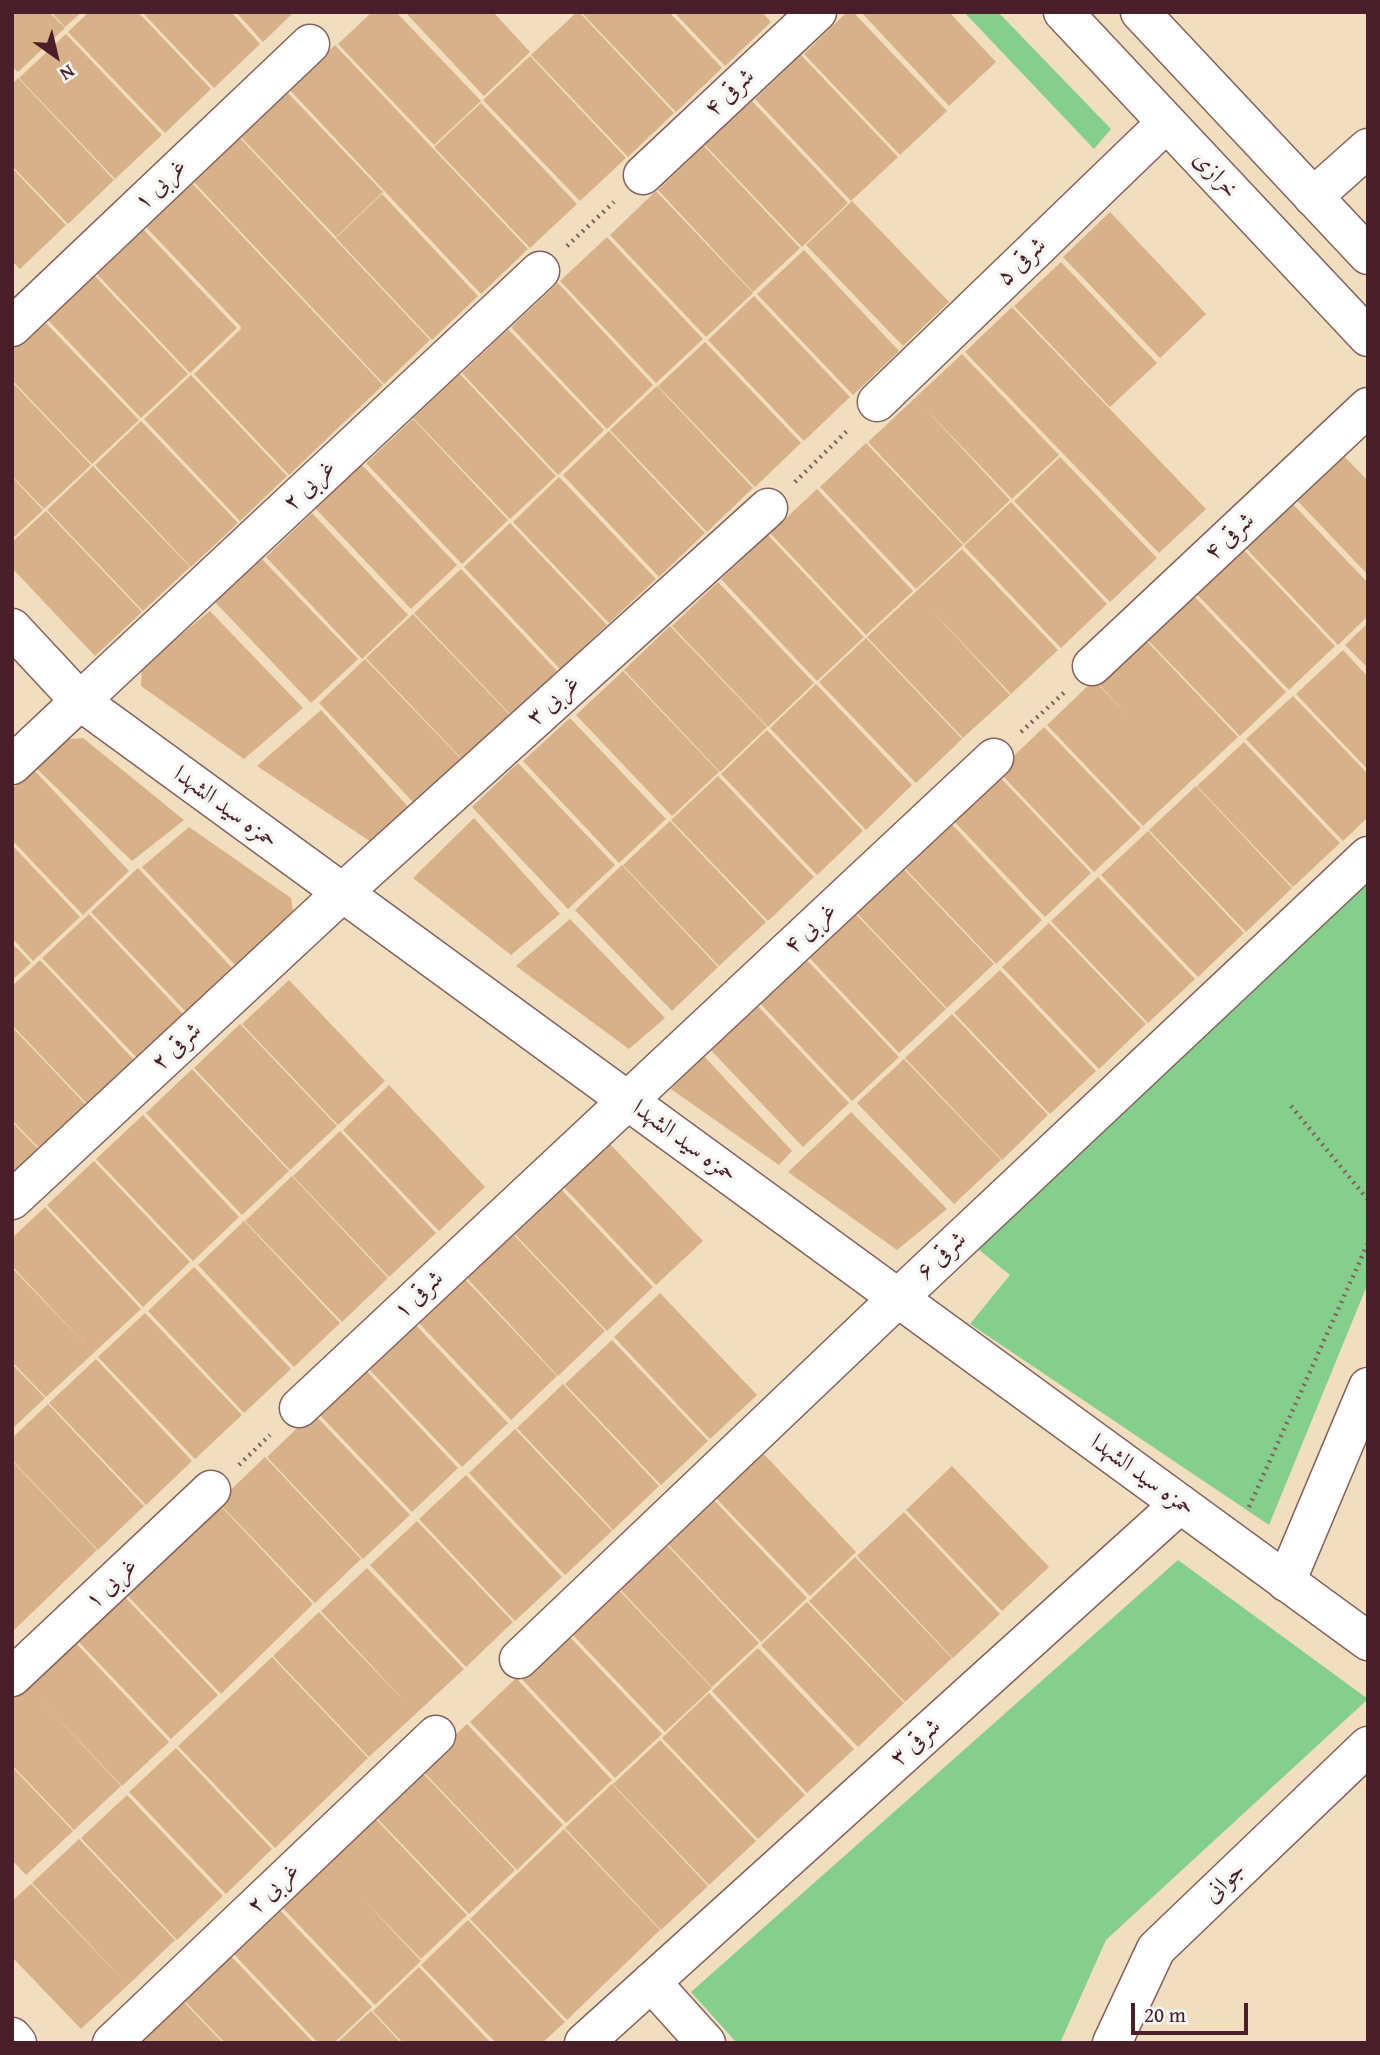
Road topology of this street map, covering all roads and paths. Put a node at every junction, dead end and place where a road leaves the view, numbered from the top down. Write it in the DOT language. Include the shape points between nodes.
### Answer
graph roads {
  1 [pos="817,12"];
  2 [pos="1063,12"];
  3 [pos="1140,12"];
  4 [pos="310,44"];
  5 [pos="1166,122"];
  6 [pos="1368,148"];
  7 [pos="643,175"];
  8 [pos="1313,197"];
  9 [pos="1368,255"];
  10 [pos="540,271"];
  11 [pos="12,327"];
  12 [pos="1368,337"];
  13 [pos="877,402"];
  14 [pos="1368,407"];
  15 [pos="768,508"];
  16 [pos="12,628"];
  17 [pos="1092,666"];
  18 [pos="80,701"];
  19 [pos="994,758"];
  20 [pos="12,765"];
  21 [pos="1368,856"];
  22 [pos="341,894"];
  23 [pos="628,1101"];
  24 [pos="1290,1106"];
  25 [pos="12,1200"];
  26 [pos="1368,1200"];
  27 [pos="1368,1243"];
  28 [pos="898,1298"];
  29 [pos="1368,1387"];
  30 [pos="299,1408"];
  31 [pos="211,1490"];
  32 [pos="1180,1504"];
  33 [pos="1226,1538"];
  34 [pos="1286,1582"];
  35 [pos="1368,1641"];
  36 [pos="519,1659"];
  37 [pos="12,1677"];
  38 [pos="436,1735"];
  39 [pos="1368,1746"];
  40 [pos="651,1982"];
  41 [pos="12,2038"];
  42 [pos="17,2043"];
  43 [pos="112,2043"];
  44 [pos="584,2043"];
  45 [pos="706,2043"];
  46 [pos="1112,2043"];
  1 -- 7 [label="street, ۴ شرقی"];
  2 -- 5 [label="street, خرازی"];
  3 -- 8 [label="street"];
  4 -- 11 [label="street, ۱ غربی"];
  5 -- 12 [label="street, خرازی"];
  5 -- 13 [label="street, ۵ شرقی"];
  6 -- 8 [label="street"];
  7 -- 10 [label="path"];
  8 -- 9 [label="street"];
  10 -- 18 [label="street, ۲ غربی"];
  13 -- 15 [label="path"];
  14 -- 17 [label="street, ۴ شرقی"];
  15 -- 22 [label="street, ۳ غربی"];
  16 -- 18 [label="street, حمزه سید الشهدا"];
  17 -- 19 [label="path"];
  18 -- 20 [label="street, ۲ غربی"];
  18 -- 22 [label="street, حمزه سید الشهدا"];
  19 -- 23 [label="street, ۴ غربی"];
  21 -- 28 [label="street, ۶ شرقی"];
  22 -- 23 [label="street, حمزه سید الشهدا"];
  22 -- 25 [label="street, ۲ شرقی"];
  23 -- 28 [label="street, حمزه سید الشهدا"];
  23 -- 30 [label="street, ۱ شرقی"];
  24 -- 26 [label="path"];
  27 -- 33 [label="path" via="1248,1511"];
  28 -- 32 [label="street, حمزه سید الشهدا"];
  28 -- 36 [label="street, ۶ شرقی"];
  29 -- 34 [label="street"];
  30 -- 31 [label="path"];
  31 -- 37 [label="street, ۱ غربی"];
  32 -- 33 [label="street, حمزه سید الشهدا"];
  32 -- 40 [label="street, ۳ شرقی"];
  33 -- 34 [label="street, حمزه سید الشهدا"];
  34 -- 35 [label="street, حمزه سید الشهدا"];
  38 -- 43 [label="street, ۲ غربی"];
  39 -- 46 [label="street, جوانی" via="1156,1949"];
  40 -- 44 [label="street"];
  40 -- 45 [label="street"];
  41 -- 42 [label="street"];
}
